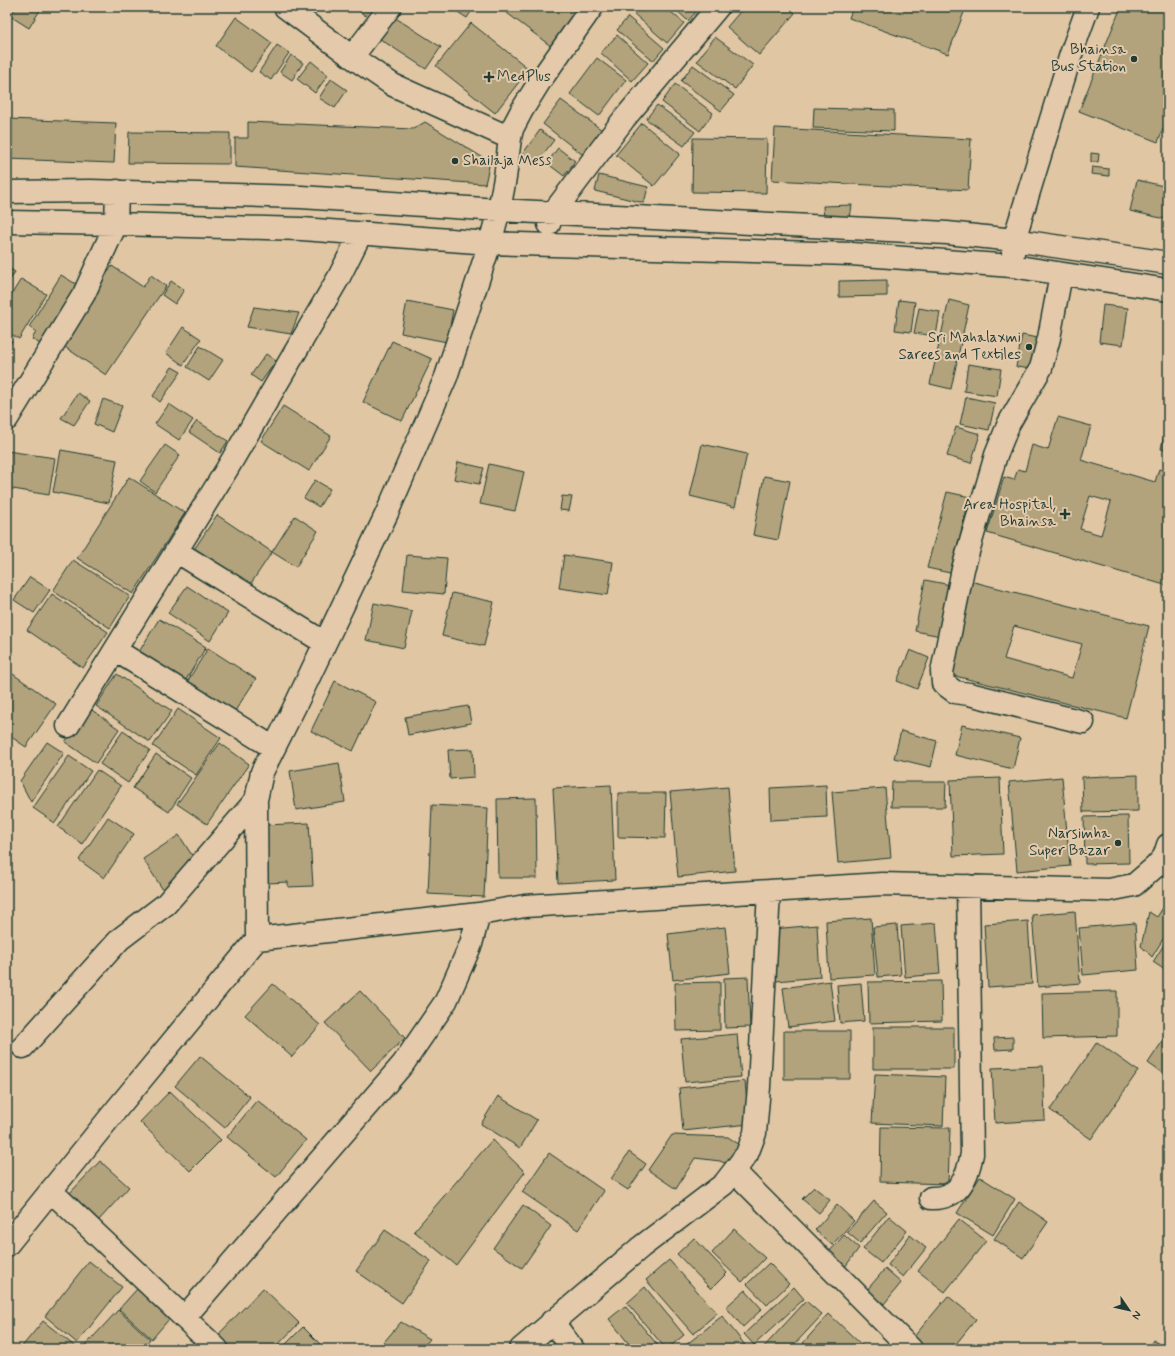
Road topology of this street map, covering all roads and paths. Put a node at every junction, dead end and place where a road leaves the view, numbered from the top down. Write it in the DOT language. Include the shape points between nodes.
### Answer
graph roads {
  1 [pos="285,7"];
  2 [pos="390,7"];
  3 [pos="592,7"];
  4 [pos="718,7"];
  5 [pos="1088,7"];
  6 [pos="352,57"];
  7 [pos="510,138"];
  8 [pos="117,191"];
  9 [pos="7,192"];
  10 [pos="499,210"];
  11 [pos="553,213"];
  12 [pos="7,222"];
  13 [pos="116,224"];
  14 [pos="361,233"];
  15 [pos="1014,240"];
  16 [pos="490,243"];
  17 [pos="541,244"];
  18 [pos="1168,263"];
  19 [pos="1012,266"];
  20 [pos="1061,274"];
  21 [pos="1168,290"];
  22 [pos="7,419"];
  23 [pos="176,551"];
  24 [pos="324,643"];
  25 [pos="115,650"];
  26 [pos="1083,722"];
  27 [pos="68,726"];
  28 [pos="274,748"];
  29 [pos="256,800"];
  30 [pos="1167,854"];
  31 [pos="968,886"];
  32 [pos="769,891"];
  33 [pos="479,914"];
  34 [pos="258,939"];
  35 [pos="23,1047"];
  36 [pos="734,1171"];
  37 [pos="51,1190"];
  38 [pos="931,1198"];
  39 [pos="7,1245"];
  40 [pos="184,1318"];
  41 [pos="552,1321"];
  42 [pos="217,1349"];
  43 [pos="521,1349"];
  44 [pos="573,1349"];
  45 [pos="911,1349"];
  1 -- 6 [label="street"];
  2 -- 6 [label="street"];
  3 -- 7 [label="street" via="536,87 512,129"];
  4 -- 11 [label="street" via="624,119"];
  5 -- 15 [label="street"];
  6 -- 7 [label="street" via="393,84"];
  7 -- 10 [label="street"];
  8 -- 9 [label="street"];
  8 -- 10 [label="street" via="301,197"];
  8 -- 13 [label="street"];
  10 -- 11 [label="street"];
  10 -- 16 [label="street"];
  11 -- 15 [label="street" via="947,233"];
  11 -- 17 [label="street"];
  12 -- 13 [label="street"];
  13 -- 14 [label="street"];
  13 -- 22 [label="street" via="84,294"];
  14 -- 16 [label="street"];
  14 -- 23 [label="street" via="227,469"];
  15 -- 18 [label="street"];
  15 -- 19 [label="street"];
  16 -- 17 [label="street"];
  16 -- 24 [label="street" via="446,377 387,513"];
  17 -- 19 [label="street" via="851,254"];
  19 -- 20 [label="street"];
  20 -- 21 [label="street"];
  20 -- 26 [label="street" via="1041,368 1009,423 996,455 963,569 942,672 943,683 955,692"];
  23 -- 24 [label="street"];
  23 -- 25 [label="street"];
  24 -- 28 [label="street"];
  25 -- 27 [label="street"];
  25 -- 28 [label="street"];
  28 -- 29 [label="street" via="262,772"];
  29 -- 34 [label="street"];
  29 -- 35 [label="street" via="166,904 120,938"];
  30 -- 31 [label="street" via="1134,885 1109,890"];
  31 -- 32 [label="street" via="882,884"];
  31 -- 38 [label="street" via="972,1154 966,1176 956,1191 942,1199"];
  32 -- 33 [label="street" via="525,906"];
  32 -- 36 [label="street" via="755,1133 747,1154"];
  33 -- 34 [label="street"];
  33 -- 40 [label="street" via="471,944 446,1001 403,1064"];
  34 -- 37 [label="street"];
  36 -- 41 [label="street" via="724,1184 641,1247"];
  36 -- 45 [label="street"];
  37 -- 39 [label="street"];
  37 -- 40 [label="street"];
  40 -- 42 [label="street"];
  41 -- 43 [label="street"];
  41 -- 44 [label="street"];
}
